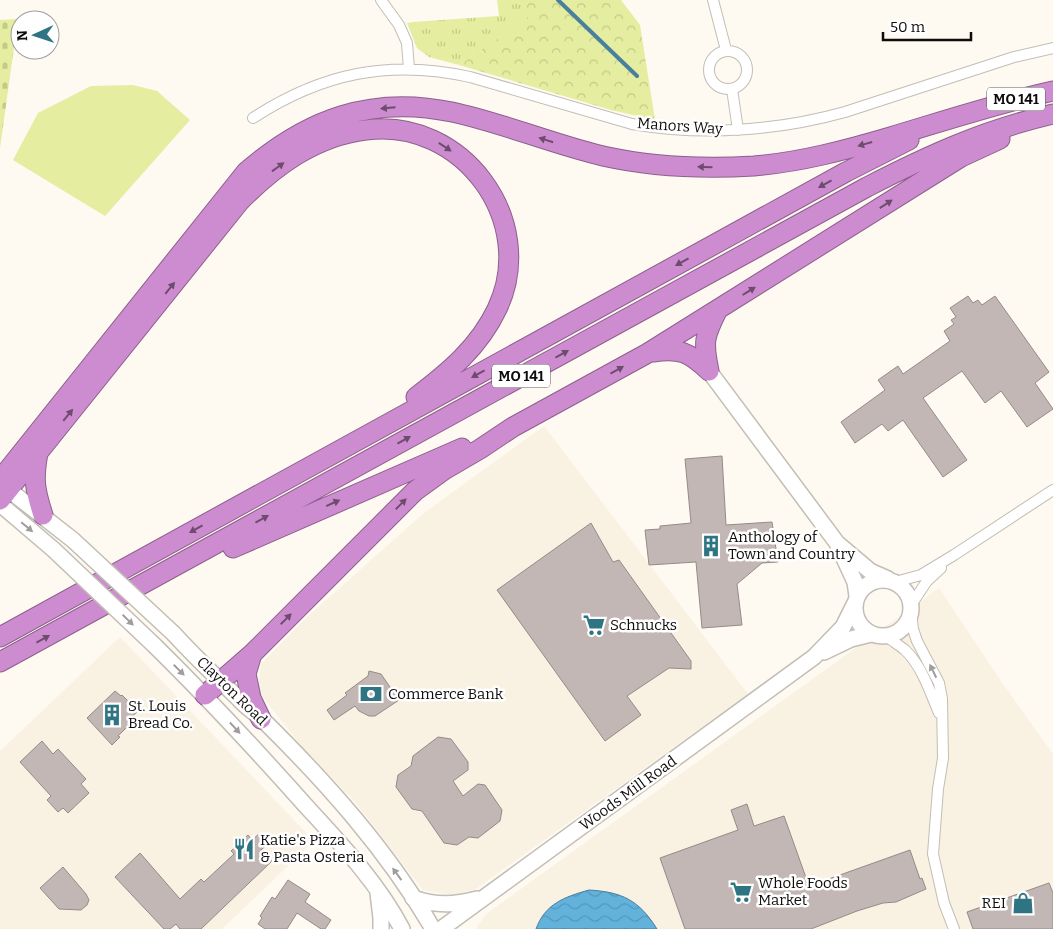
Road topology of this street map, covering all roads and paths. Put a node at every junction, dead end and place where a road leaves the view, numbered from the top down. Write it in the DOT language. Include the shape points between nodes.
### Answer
graph roads {
  1 [pos="381,0"];
  2 [pos="713,0"];
  3 [pos="1053,48"];
  4 [pos="726,50"];
  5 [pos="410,69"];
  6 [pos="732,89"];
  7 [pos="1053,90"];
  8 [pos="979,110"];
  9 [pos="1053,116"];
  10 [pos="253,118"];
  11 [pos="738,130"];
  12 [pos="717,311"];
  13 [pos="648,353"];
  14 [pos="710,370"];
  15 [pos="513,427"];
  16 [pos="361,438"];
  17 [pos="30,452"];
  18 [pos="0,459"];
  19 [pos="1053,490"];
  20 [pos="2,491"];
  21 [pos="43,515"];
  22 [pos="837,543"];
  23 [pos="954,555"];
  24 [pos="892,581"];
  25 [pos="856,599"];
  26 [pos="97,608"];
  27 [pos="911,609"];
  28 [pos="878,635"];
  29 [pos="0,636"];
  30 [pos="252,654"];
  31 [pos="814,658"];
  32 [pos="0,662"];
  33 [pos="220,680"];
  34 [pos="205,695"];
  35 [pos="941,718"];
  36 [pos="261,719"];
  37 [pos="377,890"];
  38 [pos="413,898"];
  39 [pos="484,898"];
  40 [pos="381,929"];
  41 [pos="402,929"];
  42 [pos="433,929"];
  43 [pos="441,929"];
  44 [pos="954,929"];
  1 -- 5 [label="street" via="407,43"];
  2 -- 4 [label="street"];
  3 -- 11 [label="street, Manors Way" via="1014,57 826,117"];
  4 -- 6 [label="street" via="740,54 747,66 746,77"];
  4 -- 6 [label="street" via="714,57 710,64 710,78 720,87"];
  5 -- 10 [label="street, Manors Way" via="355,73 326,81"];
  5 -- 11 [label="street, Manors Way" via="470,77 632,124 658,128"];
  6 -- 11 [label="street"];
  7 -- 8 [label="highway, MO 141"];
  8 -- 16 [label="highway, MO 141, one-way" via="924,132 846,172"];
  8 -- 17 [label="highway, one-way" via="808,158 716,168 651,164 604,156 453,112 426,108 370,109 319,123 268,153 246,172"];
  12 -- 9 [label="highway, one-way" via="961,158"];
  26 -- 9 [label="highway, MO 141, one-way" via="874,183 969,139 1025,120"];
  12 -- 13 [label="highway"];
  12 -- 14 [label="highway" via="706,332"];
  13 -- 14 [label="highway" via="684,352 696,357"];
  15 -- 13 [label="highway, one-way"];
  14 -- 22 [label="main road"];
  26 -- 15 [label="highway, one-way"];
  30 -- 15 [label="highway, one-way" via="415,491"];
  17 -- 16 [label="highway, one-way" via="240,202 275,168 338,135 367,129 392,129 439,142 476,172 501,212 509,260 506,284 498,307 473,348 434,383"];
  16 -- 29 [label="highway, MO 141, one-way"];
  17 -- 18 [label="highway"];
  17 -- 20 [label="highway"];
  17 -- 21 [label="highway" via="35,490"];
  19 -- 23 [label="street"];
  20 -- 21 [label="main road, Clayton Road"];
  20 -- 34 [label="main road, Clayton Road, one-way, bridge" via="54,550"];
  21 -- 33 [label="main road, Clayton Road, bridge"];
  22 -- 24 [label="main road" via="870,571"];
  22 -- 25 [label="main road" via="855,582"];
  23 -- 24 [label="street" via="921,575"];
  23 -- 27 [label="street" via="927,581"];
  24 -- 25 [label="main road" via="880,579 866,584"];
  24 -- 27 [label="main road" via="906,591"];
  25 -- 28 [label="main road" via="854,610 860,624"];
  25 -- 31 [label="main road, Woods Mill Road" via="843,627"];
  32 -- 26 [label="highway, MO 141, one-way"];
  27 -- 28 [label="main road" via="905,626 893,635"];
  35 -- 27 [label="street, one-way" via="939,682 917,641"];
  28 -- 31 [label="main road, Woods Mill Road" via="851,639"];
  28 -- 35 [label="street" via="905,650 912,658"];
  30 -- 33 [label="highway"];
  30 -- 36 [label="highway" via="246,674 251,698"];
  31 -- 39 [label="main road, Woods Mill Road"];
  33 -- 34 [label="highway"];
  33 -- 36 [label="main road, Clayton Road"];
  34 -- 37 [label="main road, Clayton Road, one-way" via="284,779"];
  35 -- 44 [label="street" via="944,758 933,854 944,903"];
  38 -- 36 [label="main road, Clayton Road, one-way" via="359,824"];
  37 -- 40 [label="main road"];
  37 -- 41 [label="main road, Clayton Road"];
  38 -- 39 [label="main road" via="444,904"];
  38 -- 42 [label="main road, Clayton Road"];
  39 -- 43 [label="main road, Woods Mill Road"];
}
